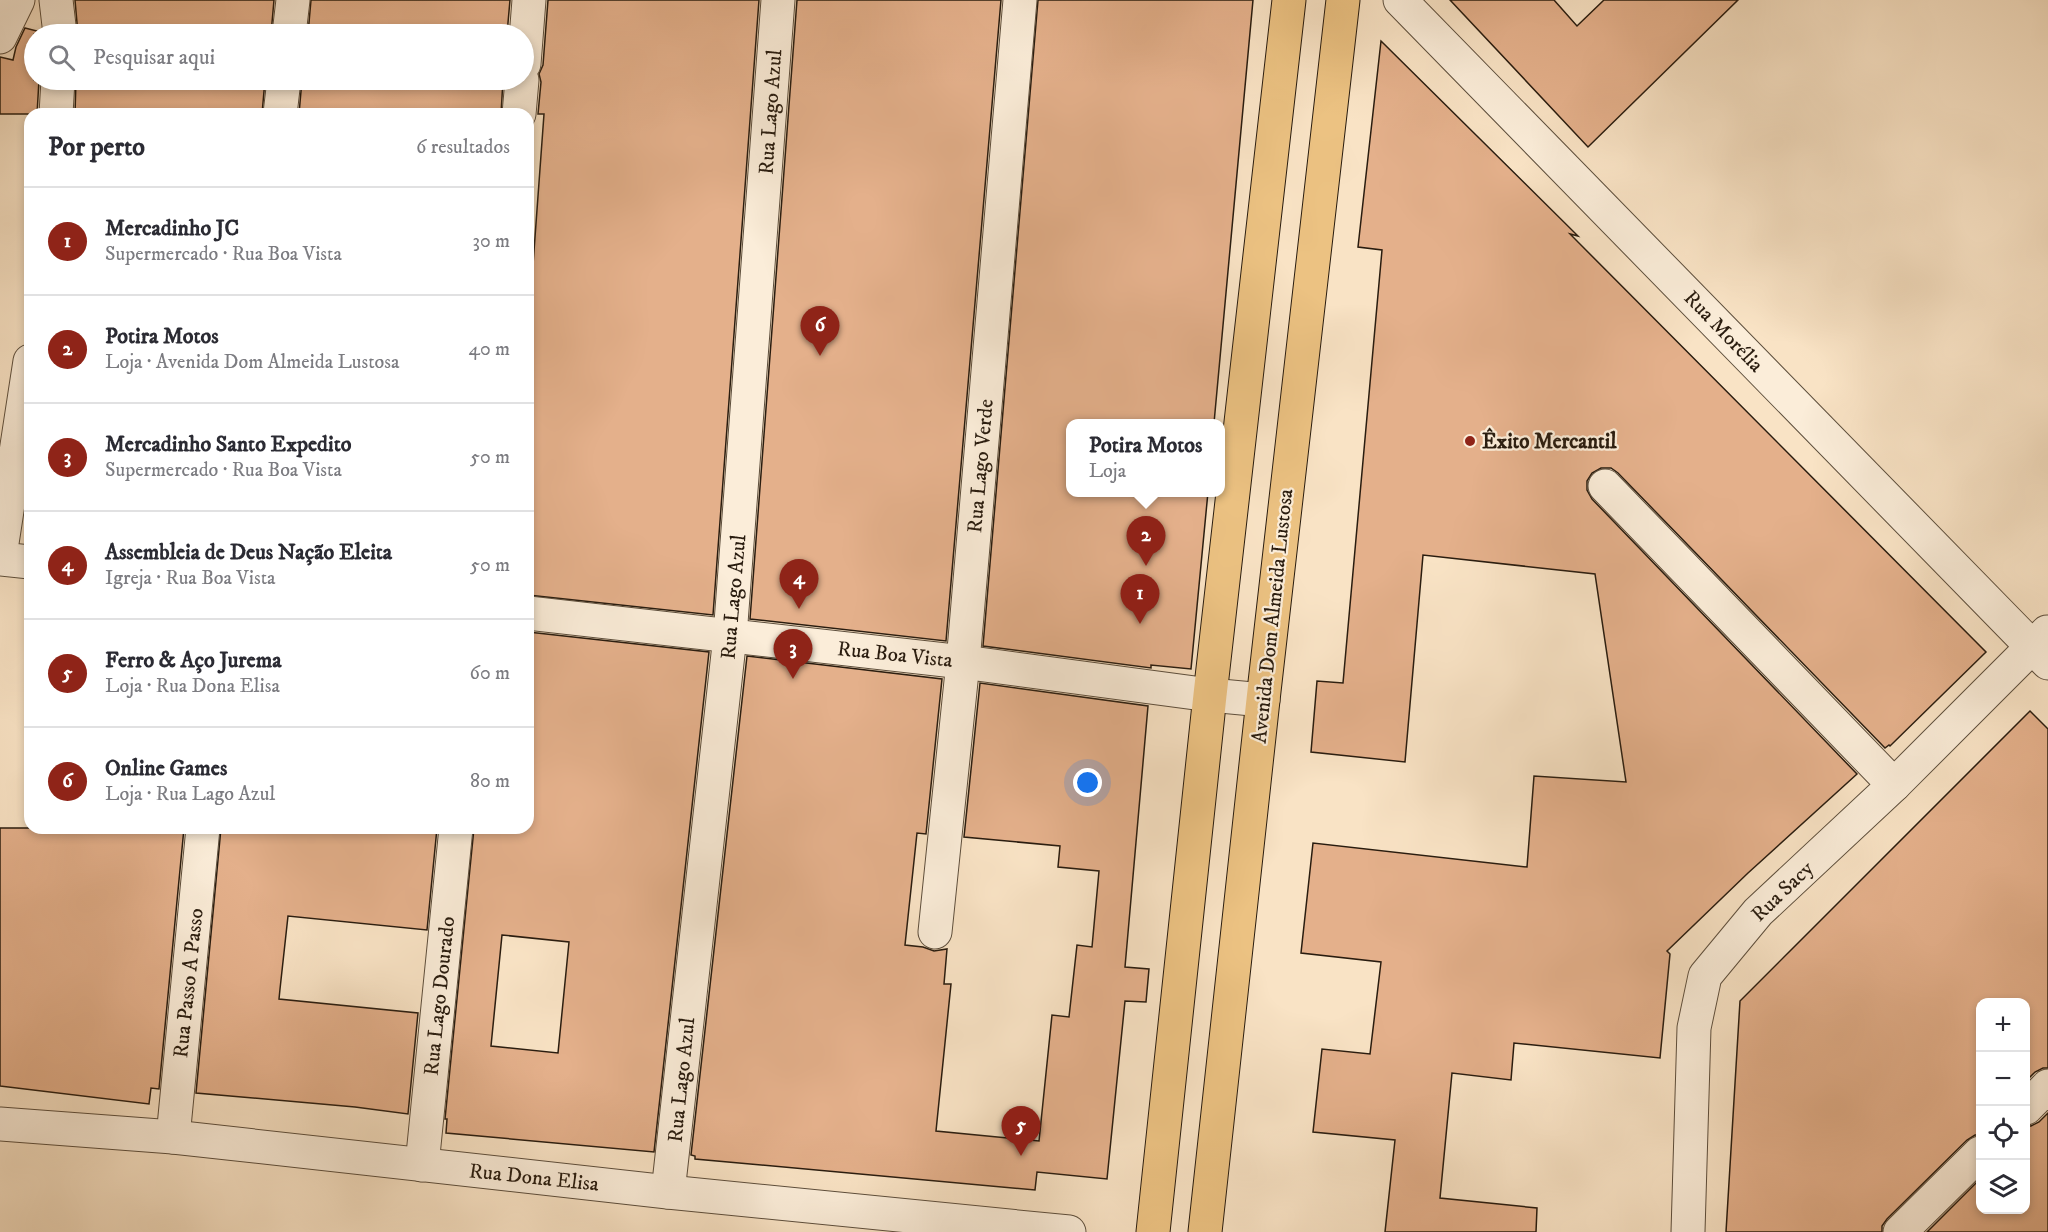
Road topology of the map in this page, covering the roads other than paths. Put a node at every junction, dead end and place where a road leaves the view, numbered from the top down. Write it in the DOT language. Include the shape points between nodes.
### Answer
graph roads {
  1 [pos="18,0"];
  2 [pos="56,0"];
  3 [pos="293,0"];
  4 [pos="529,0"];
  5 [pos="778,0"];
  6 [pos="1020,0"];
  7 [pos="1289,0"];
  8 [pos="1343,0"];
  9 [pos="1400,0"];
  10 [pos="59,24"];
  11 [pos="290,24"];
  12 [pos="527,24"];
  13 [pos="0,37"];
  14 [pos="1282,56"];
  15 [pos="1334,65"];
  16 [pos="57,90"];
  17 [pos="283,90"];
  18 [pos="521,90"];
  19 [pos="56,108"];
  20 [pos="281,108"];
  21 [pos="520,108"];
  22 [pos="24,400"];
  23 [pos="1605,486"];
  24 [pos="0,557"];
  25 [pos="24,561"];
  26 [pos="534,614"];
  27 [pos="730,636"];
  28 [pos="2043,646"];
  29 [pos="963,662"];
  30 [pos="1210,695"];
  31 [pos="1263,700"];
  32 [pos="1894,785"];
  33 [pos="202,834"];
  34 [pos="455,834"];
  35 [pos="935,932"];
  36 [pos="2048,1086"];
  37 [pos="2027,1106"];
  38 [pos="0,1124"];
  39 [pos="173,1137"];
  40 [pos="1976,1157"];
  41 [pos="422,1165"];
  42 [pos="668,1192"];
  43 [pos="1069,1232"];
  44 [pos="1153,1232"];
  45 [pos="1205,1232"];
  46 [pos="1688,1232"];
  47 [pos="1900,1232"];
  1 -- 13 [label="street"];
  2 -- 10 [label="street"];
  3 -- 11 [label="street"];
  4 -- 12 [label="street"];
  5 -- 27 [label="street, Rua Lago Azul"];
  6 -- 29 [label="street, Rua Lago Verde"];
  7 -- 14 [label="main road"];
  8 -- 15 [label="main road, Avenida Dom Almeida Lustosa"];
  9 -- 28 [label="street, Rua Morélia"];
  14 -- 15 [label="main road"];
  14 -- 30 [label="main road"];
  15 -- 31 [label="main road, Avenida Dom Almeida Lustosa"];
  16 -- 19 [label="street"];
  17 -- 20 [label="street"];
  18 -- 21 [label="street"];
  22 -- 24 [label="street"];
  23 -- 32 [label="street"];
  24 -- 25 [label="street"];
  26 -- 27 [label="street, Rua Boa Vista"];
  27 -- 29 [label="street, Rua Boa Vista"];
  27 -- 42 [label="street, Rua Lago Azul"];
  28 -- 32 [label="street, Rua Sacy"];
  29 -- 30 [label="street, Rua Boa Vista"];
  29 -- 35 [label="street, Rua Lago Verde"];
  30 -- 31 [label="street, Rua Boa Vista"];
  30 -- 44 [label="main road"];
  31 -- 45 [label="main road, Avenida Dom Almeida Lustosa"];
  32 -- 46 [label="street, Rua Sacy" via="1758,912 1705,976 1694,1028"];
  33 -- 39 [label="street, Rua Passo A Passo"];
  34 -- 41 [label="street, Rua Lago Dourado"];
  36 -- 37 [label="street"];
  38 -- 39 [label="street, Rua Dona Elisa"];
  39 -- 41 [label="street, Rua Dona Elisa"];
  40 -- 47 [label="street"];
  41 -- 42 [label="street, Rua Dona Elisa"];
  42 -- 43 [label="street, Rua Dona Elisa"];
}
